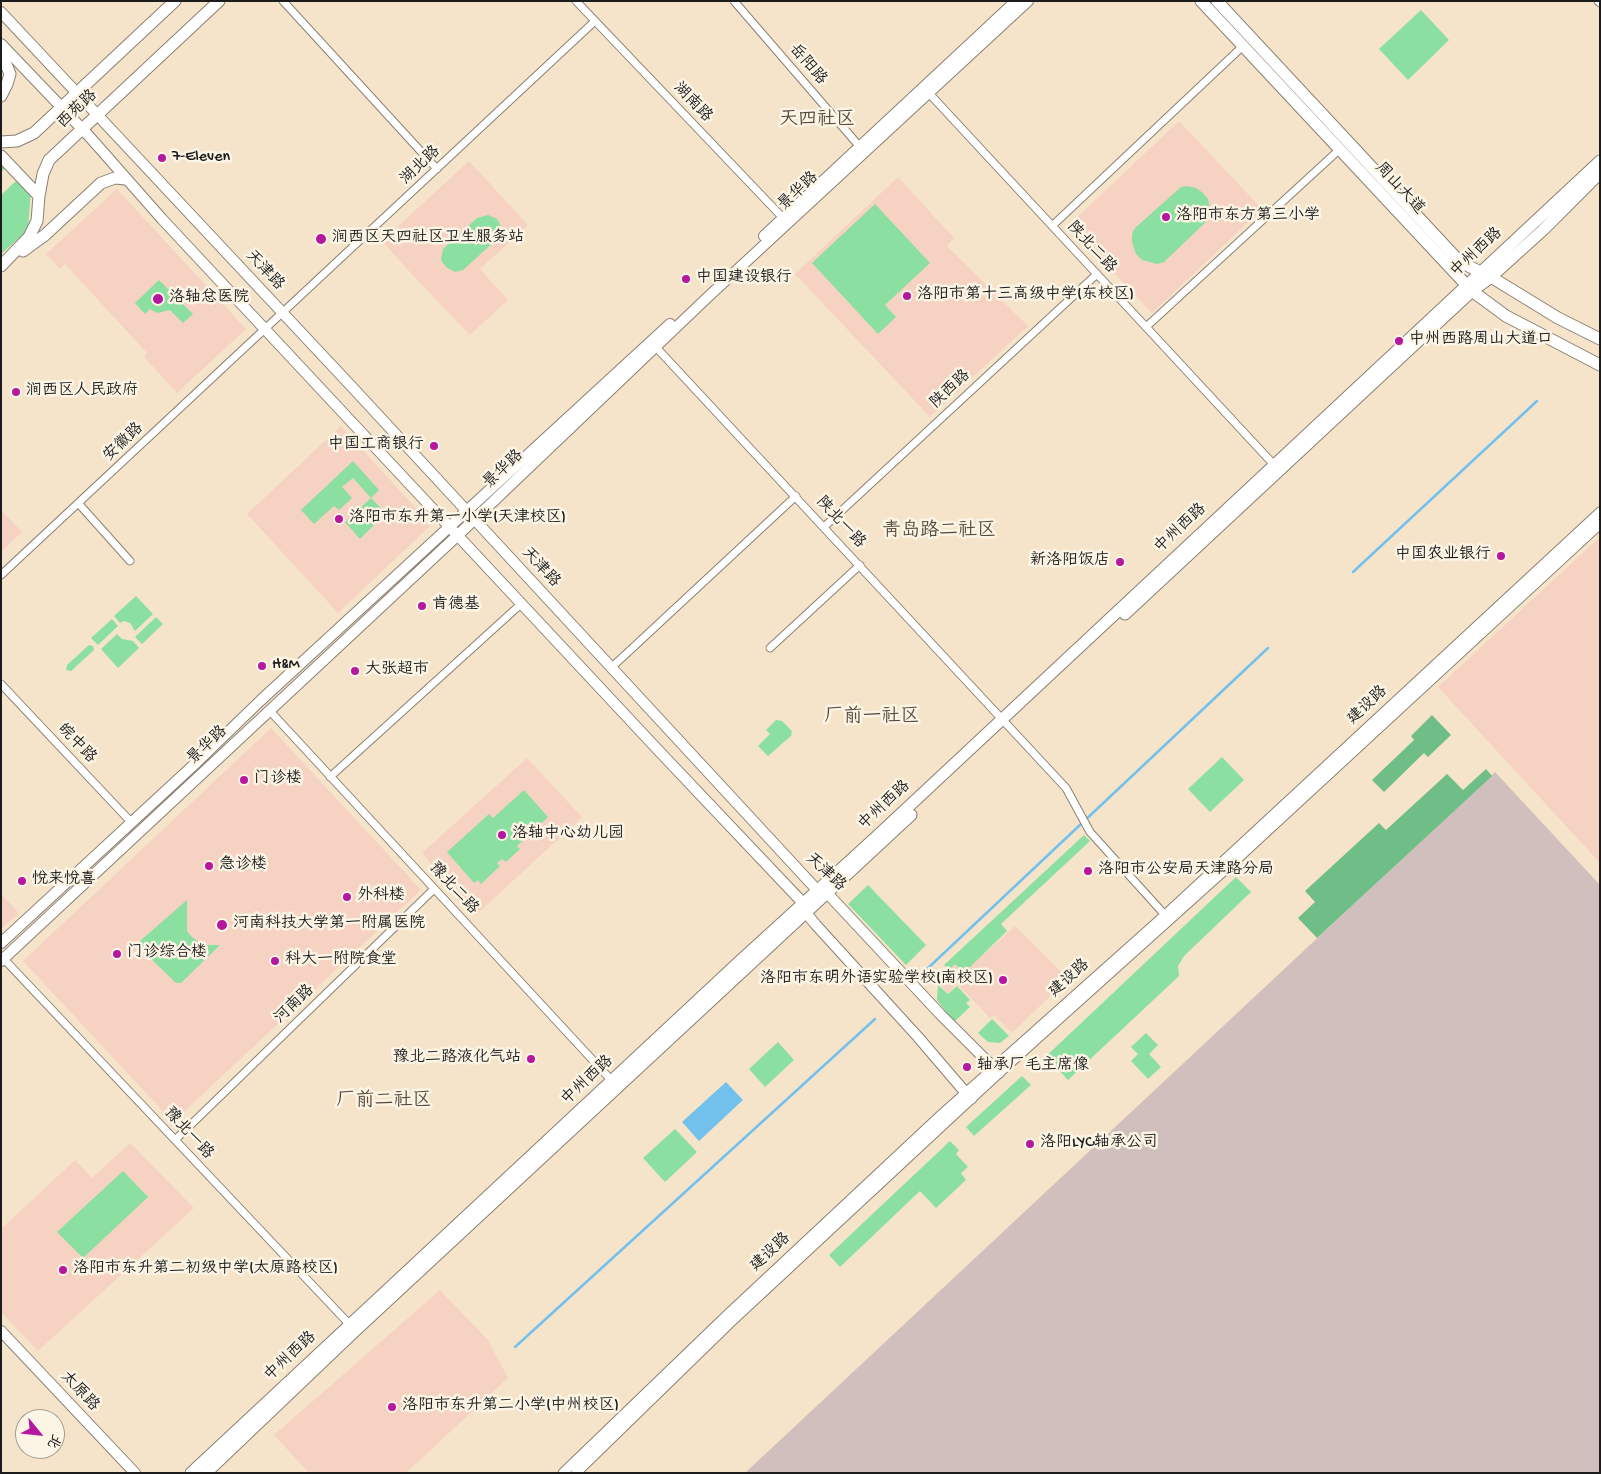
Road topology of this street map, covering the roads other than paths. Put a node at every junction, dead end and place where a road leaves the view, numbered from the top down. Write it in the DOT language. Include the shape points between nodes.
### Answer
graph roads {
  1 [pos="175,1"];
  2 [pos="219,1"];
  3 [pos="283,1"];
  4 [pos="576,1"];
  5 [pos="734,1"];
  6 [pos="1016,1"];
  7 [pos="1028,1"];
  8 [pos="1201,1"];
  9 [pos="1217,1"];
  10 [pos="1,12"];
  11 [pos="594,21"];
  12 [pos="1,44"];
  13 [pos="1243,46"];
  14 [pos="1,52"];
  15 [pos="926,90"];
  16 [pos="77,94"];
  17 [pos="1,96"];
  18 [pos="62,108"];
  19 [pos="96,115"];
  20 [pos="82,129"];
  21 [pos="1,142"];
  22 [pos="860,147"];
  23 [pos="1340,149"];
  24 [pos="1,156"];
  25 [pos="1600,161"];
  26 [pos="437,169"];
  27 [pos="1600,173"];
  28 [pos="126,179"];
  29 [pos="39,196"];
  30 [pos="786,220"];
  31 [pos="1052,226"];
  32 [pos="1,267"];
  33 [pos="1480,272"];
  34 [pos="1097,274"];
  35 [pos="1491,277"];
  36 [pos="1469,288"];
  37 [pos="282,313"];
  38 [pos="1146,327"];
  39 [pos="265,329"];
  40 [pos="1600,339"];
  41 [pos="653,344"];
  42 [pos="1600,365"];
  43 [pos="1276,467"];
  44 [pos="796,496"];
  45 [pos="78,504"];
  46 [pos="1600,512"];
  47 [pos="470,516"];
  48 [pos="1600,524"];
  49 [pos="824,527"];
  50 [pos="454,531"];
  51 [pos="130,560"];
  52 [pos="860,565"];
  53 [pos="1,575"];
  54 [pos="521,604"];
  55 [pos="770,648"];
  56 [pos="612,667"];
  57 [pos="1,684"];
  58 [pos="269,710"];
  59 [pos="1005,721"];
  60 [pos="330,777"];
  61 [pos="132,822"];
  62 [pos="434,889"];
  63 [pos="822,892"];
  64 [pos="805,908"];
  65 [pos="1165,914"];
  66 [pos="1,943"];
  67 [pos="2,958"];
  68 [pos="996,1070"];
  69 [pos="615,1084"];
  70 [pos="968,1096"];
  71 [pos="175,1140"];
  72 [pos="353,1327"];
  73 [pos="1,1331"];
  74 [pos="568,1472"];
  75 [pos="135,1473"];
  76 [pos="191,1473"];
  77 [pos="206,1473"];
  1 -- 16 [label="main road, 西苑路"];
  2 -- 19 [label="main road, 西苑路"];
  3 -- 26 [label="street"];
  4 -- 11 [label="street, 湖南路"];
  5 -- 22 [label="street, 岳阳路"];
  6 -- 15 [label="main road, 景华路"];
  7 -- 15 [label="main road, 景华路"];
  8 -- 13 [label="main road, 周山大道"];
  9 -- 33 [label="main road, 周山大道" via="1460,262"];
  10 -- 16 [label="main road, 天津路"];
  11 -- 26 [label="street, 湖北路"];
  11 -- 30 [label="street, 湖南路"];
  12 -- 18 [label="main road"];
  13 -- 23 [label="main road, 周山大道"];
  13 -- 31 [label="street"];
  14 -- 17 [label="main road" via="10,74"];
  15 -- 22 [label="main road, 景华路"];
  15 -- 30 [label="main road, 景华路"];
  15 -- 31 [label="street, 陕北二路"];
  16 -- 18 [label="main road, 西苑路"];
  16 -- 19 [label="main road, 天津路"];
  18 -- 20 [label="main road"];
  18 -- 21 [label="main road, 西苑路" via="34,133 17,141"];
  19 -- 20 [label="main road, 西苑路"];
  19 -- 37 [label="main road, 天津路"];
  20 -- 28 [label="main road"];
  20 -- 29 [label="main road, 西苑路" via="49,160"];
  22 -- 30 [label="main road, 景华路"];
  23 -- 36 [label="main road, 周山大道"];
  23 -- 38 [label="street"];
  24 -- 29 [label="main road"];
  25 -- 33 [label="main road, 中州西路"];
  26 -- 37 [label="street, 湖北路"];
  27 -- 35 [label="main road, 中州西路"];
  28 -- 32 [label="main road" via="115,178 101,183 45,235"];
  28 -- 39 [label="main road"];
  29 -- 32 [label="main road, 西苑路" via="37,221 28,237"];
  30 -- 41 [label="main road, 景华路"];
  31 -- 34 [label="street, 陕北二路"];
  33 -- 35 [label="main road, 周山大道"];
  33 -- 36 [label="main road, 中州西路"];
  34 -- 38 [label="street, 陕北二路"];
  34 -- 49 [label="street, 陕西路"];
  35 -- 36 [label="main road, 中州西路"];
  35 -- 40 [label="main road, 周山大道" via="1558,318"];
  36 -- 42 [label="main road, 周山大道" via="1506,316"];
  36 -- 43 [label="main road, 中州西路"];
  37 -- 39 [label="street, 湖北路"];
  37 -- 47 [label="main road, 天津路"];
  38 -- 43 [label="street, 陕北二路"];
  39 -- 45 [label="street, 安徽路"];
  39 -- 50 [label="main road"];
  41 -- 44 [label="street, 陕北一路"];
  41 -- 47 [label="main road, 景华路"];
  43 -- 59 [label="main road, 中州西路"];
  44 -- 49 [label="street, 陕北一路"];
  44 -- 56 [label="street"];
  45 -- 51 [label="street"];
  45 -- 53 [label="street, 安徽路"];
  46 -- 65 [label="street, 建设路"];
  47 -- 50 [label="main road, 景华路"];
  47 -- 56 [label="main road, 天津路"];
  48 -- 68 [label="street, 建设路" via="1235,861"];
  49 -- 52 [label="street, 陕北一路"];
  50 -- 54 [label="main road"];
  50 -- 58 [label="main road, 景华路"];
  50 -- 61 [label="main road, 景华路" via="260,701"];
  52 -- 55 [label="street"];
  52 -- 59 [label="street, 陕北一路"];
  54 -- 60 [label="street"];
  54 -- 64 [label="main road"];
  56 -- 63 [label="main road, 天津路"];
  57 -- 61 [label="street, 皖中路"];
  58 -- 60 [label="street, 豫北二路"];
  58 -- 67 [label="main road, 景华路"];
  59 -- 63 [label="main road, 中州西路"];
  59 -- 65 [label="street, 陕北一路" via="1066,788 1090,832"];
  60 -- 62 [label="street, 豫北二路"];
  61 -- 66 [label="main road, 景华路"];
  62 -- 69 [label="street, 豫北二路"];
  62 -- 71 [label="street, 河南路"];
  63 -- 64 [label="main road, 中州西路"];
  63 -- 68 [label="main road, 天津路"];
  64 -- 69 [label="main road, 中州西路"];
  64 -- 70 [label="main road"];
  65 -- 68 [label="street, 建设路"];
  67 -- 71 [label="street, 豫北一路"];
  68 -- 70 [label="street, 建设路"];
  69 -- 72 [label="main road, 中州西路"];
  70 -- 74 [label="street, 建设路" via="726,1316"];
  71 -- 72 [label="street, 豫北一路"];
  72 -- 76 [label="main road, 中州西路"];
  72 -- 77 [label="main road, 中州西路"];
  73 -- 75 [label="main road, 太原路"];
}
